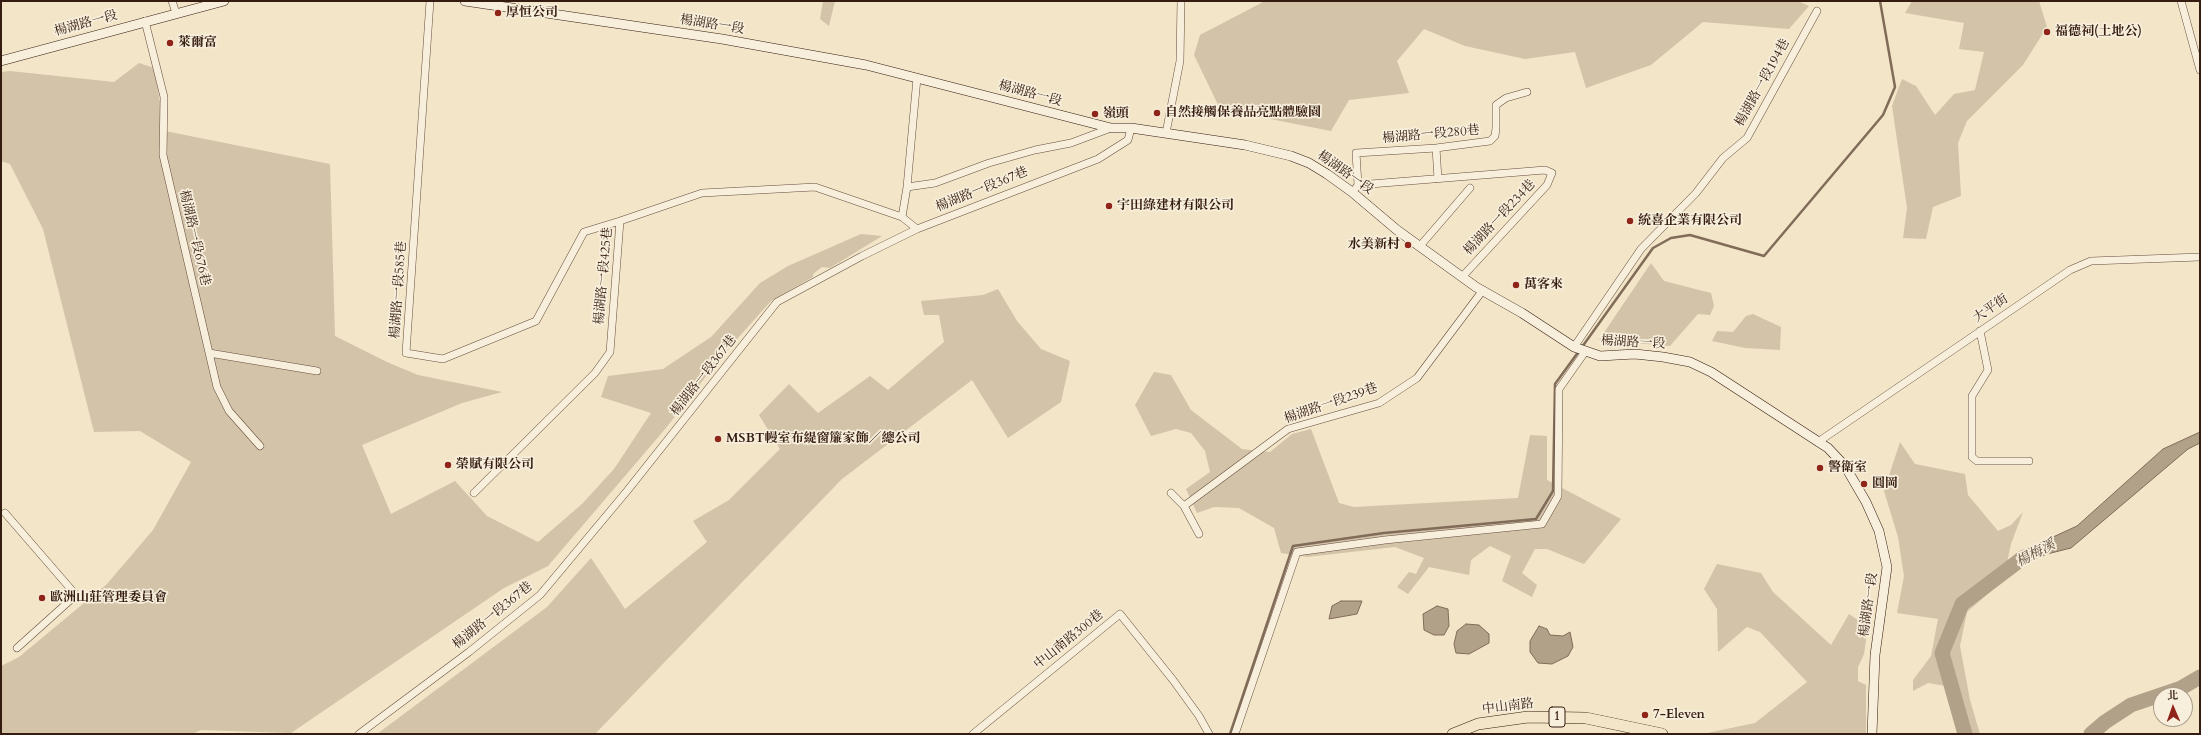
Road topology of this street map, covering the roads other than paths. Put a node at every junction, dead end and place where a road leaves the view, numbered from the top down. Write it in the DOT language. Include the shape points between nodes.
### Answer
graph roads {
  1 [pos="172,1"];
  2 [pos="224,1"];
  3 [pos="430,1"];
  4 [pos="465,1"];
  5 [pos="1181,1"];
  6 [pos="2181,1"];
  7 [pos="1817,11"];
  8 [pos="176,13"];
  9 [pos="145,21"];
  10 [pos="1,61"];
  11 [pos="2200,70"];
  12 [pos="917,78"];
  13 [pos="1527,92"];
  14 [pos="1111,128"];
  15 [pos="1131,128"];
  16 [pos="1166,133"];
  17 [pos="1436,148"];
  18 [pos="1438,179"];
  19 [pos="908,187"];
  20 [pos="1355,188"];
  21 [pos="1470,188"];
  22 [pos="902,217"];
  23 [pos="620,221"];
  24 [pos="917,229"];
  25 [pos="1420,246"];
  26 [pos="2200,256"];
  27 [pos="1462,277"];
  28 [pos="1483,290"];
  29 [pos="1980,331"];
  30 [pos="1580,350"];
  31 [pos="209,353"];
  32 [pos="317,371"];
  33 [pos="1818,442"];
  34 [pos="260,446"];
  35 [pos="2029,461"];
  36 [pos="474,493"];
  37 [pos="1171,493"];
  38 [pos="1184,506"];
  39 [pos="2,512"];
  40 [pos="1199,534"];
  41 [pos="16,648"];
  42 [pos="359,734"];
  43 [pos="973,734"];
  44 [pos="1209,734"];
  45 [pos="1235,734"];
  46 [pos="1453,734"];
  47 [pos="1662,734"];
  48 [pos="1872,734"];
  1 -- 8 [label="street"];
  2 -- 8 [label="street, 楊湖路一段"];
  3 -- 23 [label="street, 楊湖路一段585巷" via="406,353 443,359 536,321 584,232"];
  4 -- 12 [label="street, 楊湖路一段" via="722,39"];
  5 -- 16 [label="street" via="1180,61"];
  6 -- 11 [label="street"];
  7 -- 30 [label="street, 楊湖路一段194巷" via="1746,138 1723,158 1696,193 1641,249"];
  8 -- 9 [label="street, 楊湖路一段"];
  9 -- 10 [label="street, 楊湖路一段"];
  9 -- 31 [label="street, 楊湖路一段676巷" via="164,97 162,155"];
  12 -- 14 [label="street, 楊湖路一段"];
  12 -- 19 [label="street"];
  13 -- 17 [label="street, 楊湖路一段280巷" via="1506,98 1496,105 1495,136 1490,141"];
  14 -- 15 [label="street, 楊湖路一段"];
  14 -- 19 [label="street" via="1071,143 1035,150 935,182"];
  15 -- 16 [label="street, 楊湖路一段"];
  15 -- 24 [label="street, 楊湖路一段367巷" via="1128,140 1098,158"];
  16 -- 20 [label="street, 楊湖路一段" via="1245,145 1291,156"];
  17 -- 18 [label="street"];
  17 -- 20 [label="street, 楊湖路一段280巷" via="1356,153"];
  18 -- 20 [label="street"];
  18 -- 27 [label="street, 楊湖路一段234巷" via="1545,170 1552,173 1547,185"];
  19 -- 22 [label="street"];
  20 -- 25 [label="street, 楊湖路一段"];
  21 -- 25 [label="street"];
  22 -- 23 [label="street, 楊湖路一段425巷" via="815,188 702,194"];
  22 -- 24 [label="street, 楊湖路一段425巷"];
  23 -- 36 [label="street, 楊湖路一段425巷" via="610,352 595,373"];
  24 -- 42 [label="street, 楊湖路一段367巷" via="777,302 632,485 540,595"];
  25 -- 27 [label="street, 楊湖路一段"];
  26 -- 29 [label="street, 大平街" via="2091,261 2070,270"];
  27 -- 28 [label="street, 楊湖路一段"];
  28 -- 30 [label="street, 楊湖路一段"];
  28 -- 38 [label="street, 楊湖路一段239巷" via="1417,378 1379,403 1288,429"];
  29 -- 33 [label="street, 大平街"];
  29 -- 35 [label="street" via="1988,370 1972,396 1972,457 1977,461"];
  30 -- 33 [label="street, 楊湖路一段" via="1600,356 1635,354 1690,362 1711,372"];
  30 -- 45 [label="street, 楊湖路一段194巷" via="1559,389 1558,496 1542,524 1297,552"];
  31 -- 32 [label="street"];
  31 -- 34 [label="street, 楊湖路一段676巷" via="222,400 228,411"];
  33 -- 48 [label="street, 楊湖路一段" via="1828,448 1849,472 1876,524 1884,550 1887,567 1875,655"];
  37 -- 38 [label="street"];
  38 -- 40 [label="street"];
  39 -- 41 [label="street" via="76,595"];
  43 -- 44 [label="street, 中山南路300巷" via="1120,614 1200,716"];
  46 -- 47 [label="main road, 中山南路 / 1" via="1478,724 1528,717 1586,718"];
}
